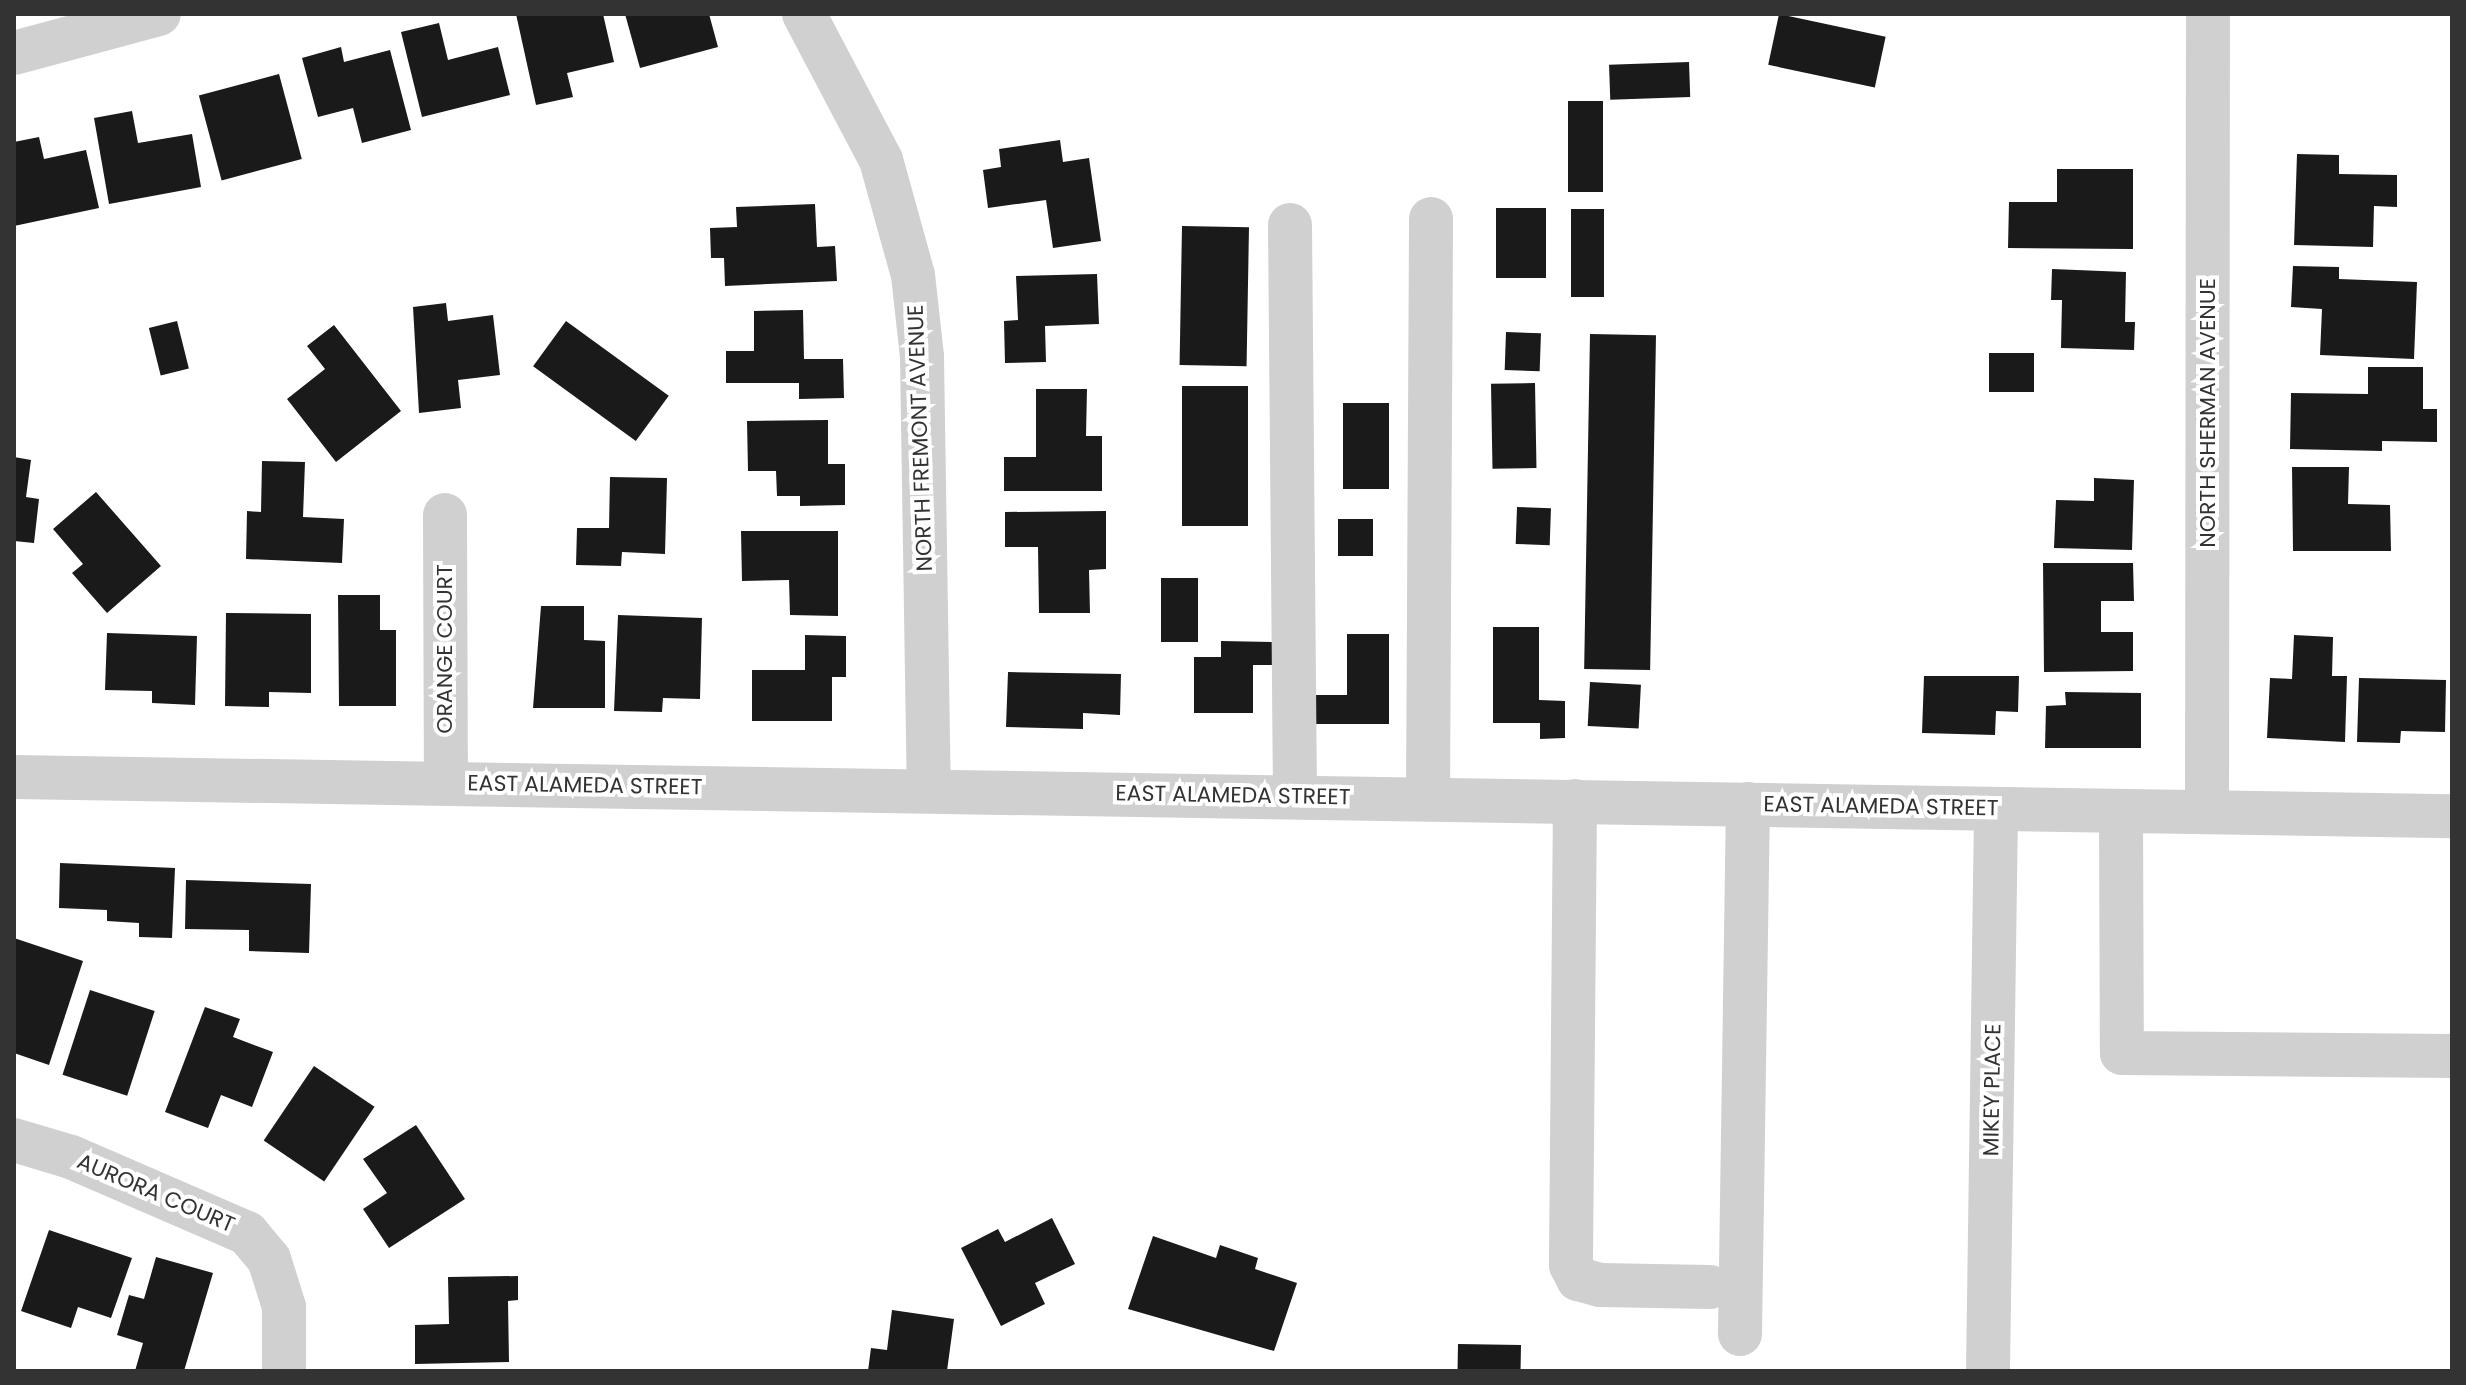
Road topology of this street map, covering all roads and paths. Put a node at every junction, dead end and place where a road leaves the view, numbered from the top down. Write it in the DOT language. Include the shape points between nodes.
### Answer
graph roads {
  1 [pos="159,14"];
  2 [pos="804,14"];
  3 [pos="2208,14"];
  4 [pos="14,53"];
  5 [pos="1431,219"];
  6 [pos="1290,225"];
  7 [pos="445,515"];
  8 [pos="14,777"];
  9 [pos="446,783"];
  10 [pos="929,789"];
  11 [pos="1295,797"];
  12 [pos="1428,799"];
  13 [pos="1575,801"];
  14 [pos="1748,804"];
  15 [pos="1996,809"];
  16 [pos="2121,811"];
  17 [pos="2207,812"];
  18 [pos="2452,816"];
  19 [pos="2452,1056"];
  20 [pos="14,1140"];
  21 [pos="1710,1287"];
  22 [pos="1740,1334"];
  23 [pos="284,1371"];
  24 [pos="1988,1371"];
  1 -- 4 [label="street"];
  2 -- 10 [label="street, NORTH FREMONT AVENUE" via="881,160 913,275 922,357"];
  3 -- 17 [label="street, NORTH SHERMAN AVENUE"];
  5 -- 12 [label="street"];
  6 -- 11 [label="street"];
  7 -- 9 [label="street, ORANGE COURT"];
  8 -- 9 [label="street, EAST ALAMEDA STREET"];
  9 -- 10 [label="street, EAST ALAMEDA STREET"];
  10 -- 11 [label="street, EAST ALAMEDA STREET"];
  11 -- 12 [label="street, EAST ALAMEDA STREET"];
  12 -- 13 [label="street, EAST ALAMEDA STREET"];
  13 -- 14 [label="street, EAST ALAMEDA STREET"];
  13 -- 21 [label="street" via="1571,1265 1578,1279 1600,1285"];
  14 -- 15 [label="street, EAST ALAMEDA STREET"];
  14 -- 22 [label="street"];
  15 -- 16 [label="street, EAST ALAMEDA STREET"];
  15 -- 24 [label="street, MIKEY PLACE"];
  16 -- 17 [label="street, EAST ALAMEDA STREET"];
  16 -- 19 [label="street" via="2122,1053"];
  17 -- 18 [label="street, EAST ALAMEDA STREET"];
  20 -- 23 [label="street, AURORA COURT" via="71,1157 247,1233 269,1259 284,1307"];
}
